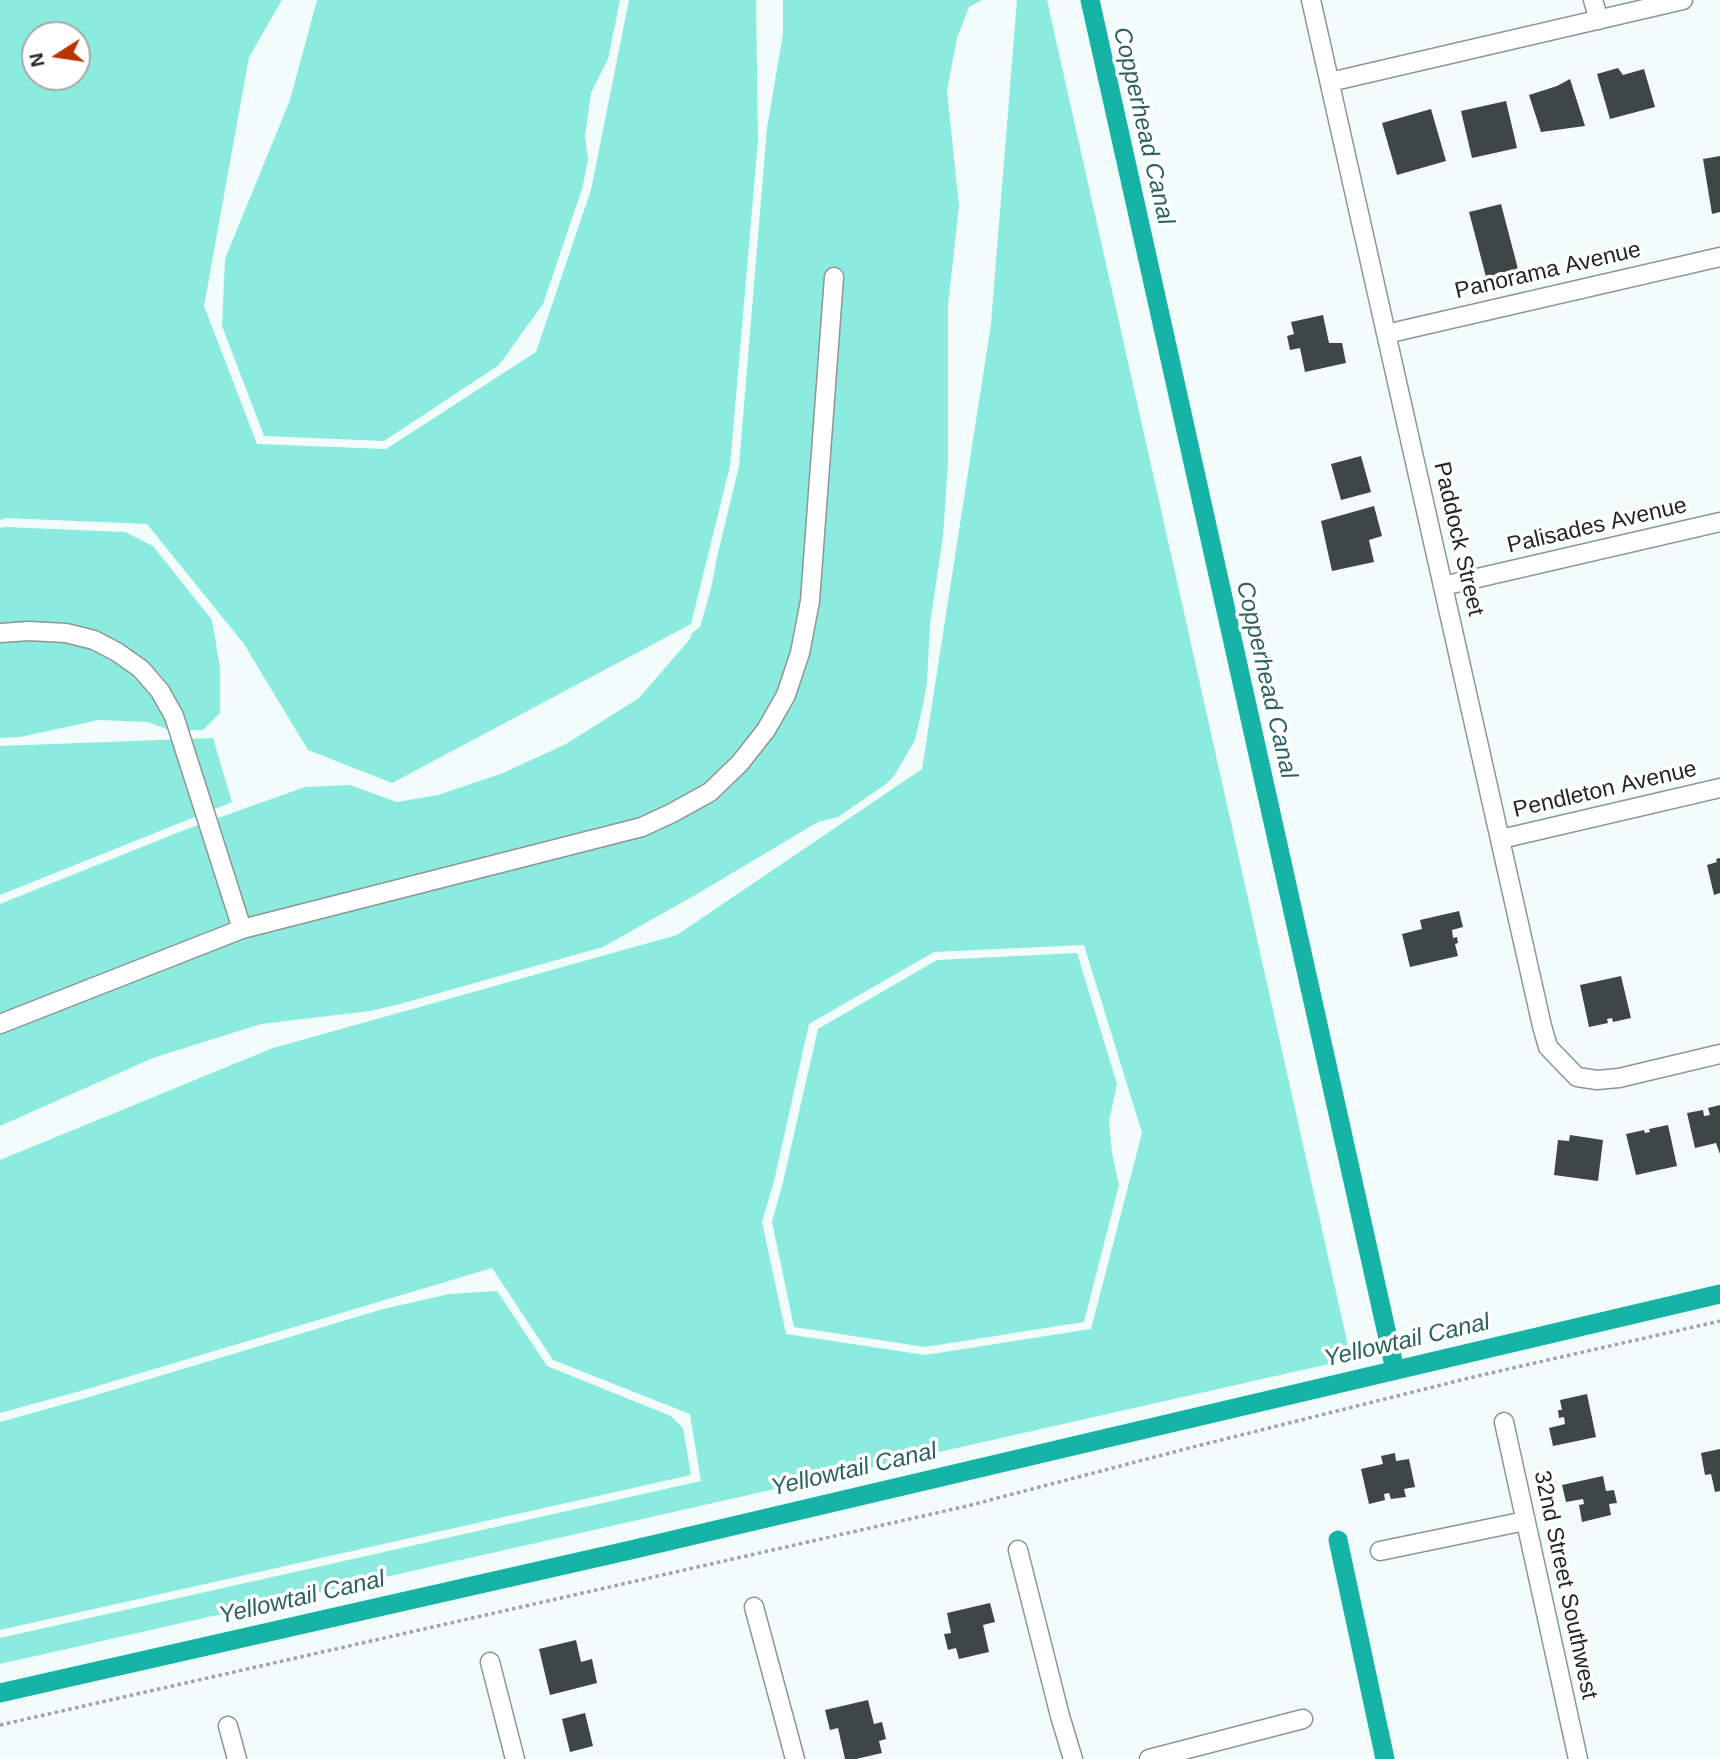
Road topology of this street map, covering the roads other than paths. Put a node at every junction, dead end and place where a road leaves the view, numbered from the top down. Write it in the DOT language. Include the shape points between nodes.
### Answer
graph roads {
  1 [pos="1311,0"];
  2 [pos="1593,0"];
  3 [pos="1683,0"];
  4 [pos="1599,20"];
  5 [pos="1330,82"];
  6 [pos="1720,257"];
  7 [pos="834,276"];
  8 [pos="1386,334"];
  9 [pos="1720,522"];
  10 [pos="1443,586"];
  11 [pos="0,633"];
  12 [pos="1720,788"];
  13 [pos="1501,839"];
  14 [pos="242,929"];
  15 [pos="0,1024"];
  16 [pos="1720,1054"];
  17 [pos="1504,1422"];
  18 [pos="1525,1521"];
  19 [pos="1018,1550"];
  20 [pos="1380,1551"];
  21 [pos="754,1606"];
  22 [pos="490,1662"];
  23 [pos="1303,1719"];
  24 [pos="228,1726"];
  25 [pos="237,1759"];
  26 [pos="515,1759"];
  27 [pos="795,1759"];
  28 [pos="1073,1759"];
  29 [pos="1149,1759"];
  30 [pos="1578,1759"];
  1 -- 5 [label="street, Paddock Street"];
  2 -- 4 [label="street"];
  3 -- 4 [label="street"];
  4 -- 5 [label="street"];
  5 -- 8 [label="street, Paddock Street"];
  6 -- 8 [label="street, Panorama Avenue"];
  7 -- 14 [label="street" via="810,601 800,653 786,695 740,764 710,792 642,827"];
  8 -- 10 [label="street, Paddock Street"];
  9 -- 10 [label="street, Palisades Avenue"];
  10 -- 13 [label="street, Paddock Street"];
  11 -- 14 [label="street" via="66,633 94,640 141,669 160,691 174,716"];
  12 -- 13 [label="street, Pendleton Avenue"];
  13 -- 16 [label="street, Paddock Street" via="1548,1047 1577,1077 1619,1078"];
  14 -- 15 [label="street"];
  17 -- 18 [label="street, 32nd Street Southwest"];
  18 -- 20 [label="street"];
  18 -- 30 [label="street, 32nd Street Southwest"];
  19 -- 28 [label="street"];
  21 -- 27 [label="street"];
  22 -- 26 [label="street"];
  23 -- 29 [label="street"];
  24 -- 25 [label="street"];
}
